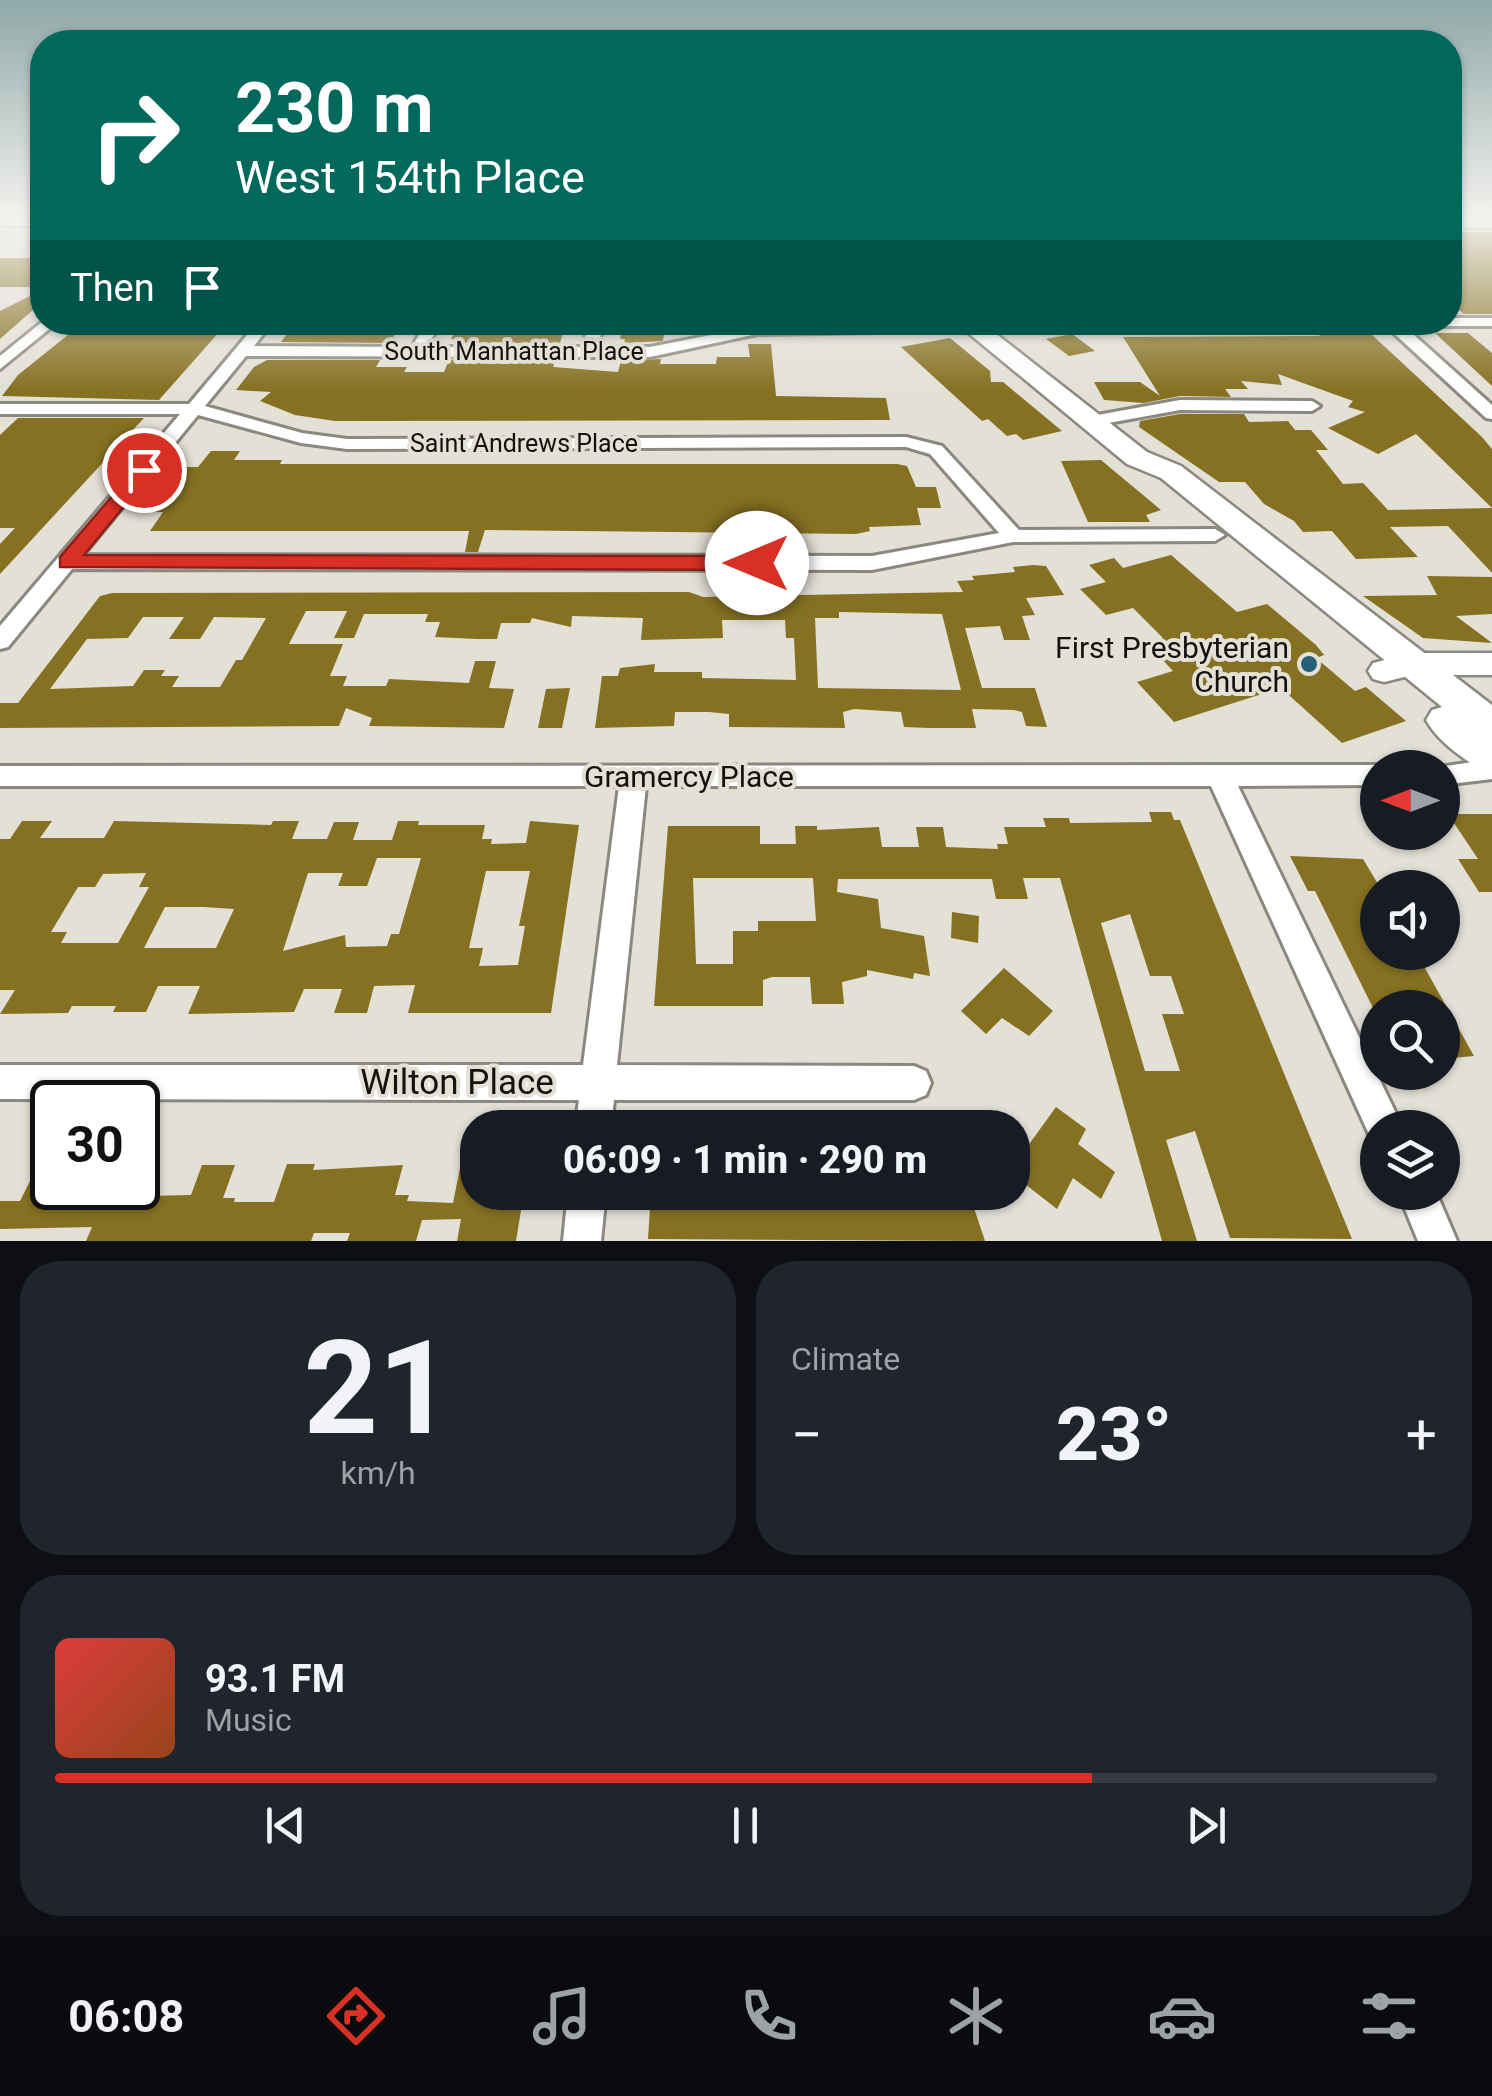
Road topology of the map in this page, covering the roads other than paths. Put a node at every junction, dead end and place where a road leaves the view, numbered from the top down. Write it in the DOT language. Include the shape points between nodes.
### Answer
graph roads {
  1 [pos="1462,322"];
  2 [pos="1492,322"];
  3 [pos="35,335"];
  4 [pos="255,335"];
  5 [pos="426,335"];
  6 [pos="594,335"];
  7 [pos="720,335"];
  8 [pos="981,335"];
  9 [pos="1404,335"];
  10 [pos="242,351"];
  11 [pos="417,351"];
  12 [pos="588,352"];
  13 [pos="0,364"];
  14 [pos="1312,406"];
  15 [pos="0,409"];
  16 [pos="196,409"];
  17 [pos="1492,414"];
  18 [pos="1092,421"];
  19 [pos="1137,458"];
  20 [pos="1215,535"];
  21 [pos="1014,536"];
  22 [pos="68,562"];
  23 [pos="0,642"];
  24 [pos="1492,664"];
  25 [pos="1398,668"];
  26 [pos="1492,726"];
  27 [pos="1492,757"];
  28 [pos="1492,769"];
  29 [pos="1460,773"];
  30 [pos="0,776"];
  31 [pos="634,776"];
  32 [pos="1220,776"];
  33 [pos="1360,776"];
  34 [pos="0,1082"];
  35 [pos="598,1082"];
  36 [pos="914,1083"];
  37 [pos="595,1110"];
  38 [pos="1377,1110"];
  39 [pos="585,1210"];
  40 [pos="1424,1210"];
  41 [pos="582,1241"];
  42 [pos="1438,1241"];
  1 -- 2 [label="street"];
  3 -- 13 [label="street"];
  4 -- 10 [label="street"];
  5 -- 11 [label="street"];
  6 -- 12 [label="street"];
  7 -- 12 [label="street, South Manhattan Place" via="650,352"];
  8 -- 18 [label="main road"];
  9 -- 17 [label="street"];
  10 -- 11 [label="street, South Manhattan Place"];
  10 -- 16 [label="street"];
  11 -- 12 [label="street, South Manhattan Place"];
  14 -- 18 [label="street" via="1180,405"];
  15 -- 16 [label="street, Saint Andrews Place"];
  16 -- 21 [label="street, Saint Andrews Place" via="346,444 923,444 936,450"];
  16 -- 22 [label="street"];
  18 -- 19 [label="main road"];
  19 -- 20 [label="main road" via="1147,480"];
  19 -- 25 [label="main road" via="1171,472"];
  20 -- 21 [label="street"];
  20 -- 25 [label="main road"];
  21 -- 22 [label="street" via="872,563"];
  22 -- 23 [label="street"];
  24 -- 25 [label="street"];
  25 -- 26 [label="main road"];
  25 -- 27 [label="main road"];
  28 -- 29 [label="street"];
  30 -- 31 [label="street, Gramercy Place"];
  31 -- 32 [label="street, Gramercy Place"];
  31 -- 35 [label="street"];
  32 -- 33 [label="street, Gramercy Place"];
  32 -- 38 [label="street"];
  34 -- 35 [label="street, Wilton Place"];
  35 -- 36 [label="street, Wilton Place"];
  35 -- 37 [label="street"];
  39 -- 41 [label="street"];
  40 -- 42 [label="street"];
}
